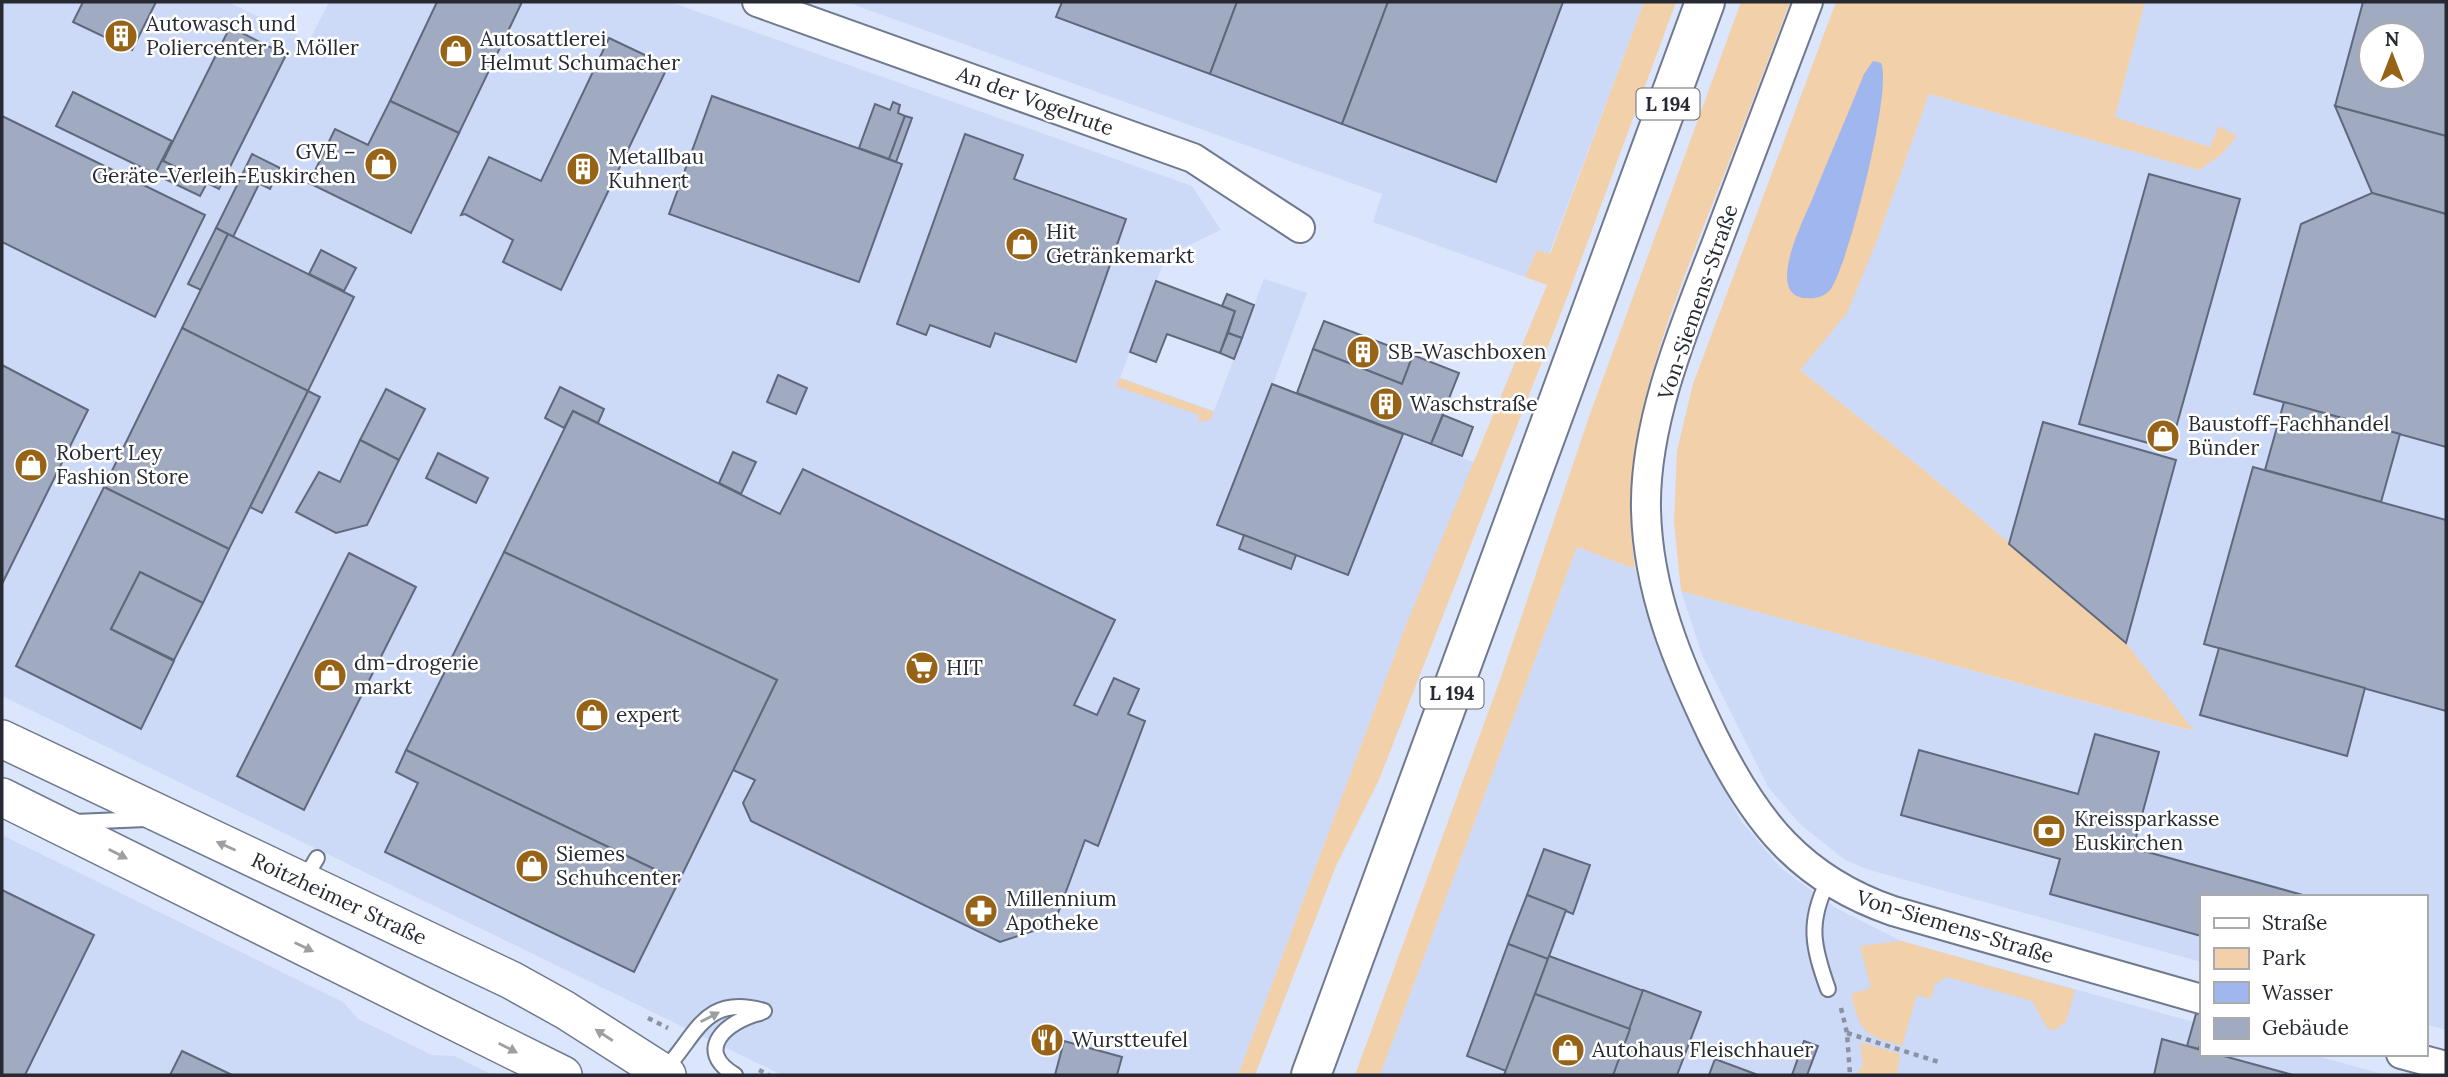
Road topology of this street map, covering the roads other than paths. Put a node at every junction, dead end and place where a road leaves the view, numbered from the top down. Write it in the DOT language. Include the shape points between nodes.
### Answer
graph roads {
  1 [pos="757,2"];
  2 [pos="1705,2"];
  3 [pos="1808,2"];
  4 [pos="1300,228"];
  5 [pos="2,739"];
  6 [pos="2,797"];
  7 [pos="121,810"];
  8 [pos="57,823"];
  9 [pos="1828,881"];
  10 [pos="1828,989"];
  11 [pos="2200,999"];
  12 [pos="2409,1056"];
  13 [pos="2446,1066"];
  14 [pos="661,1074"];
  15 [pos="563,1075"];
  16 [pos="735,1075"];
  17 [pos="1311,1075"];
  1 -- 4 [label="street, An der Vogelrute" via="1193,158"];
  2 -- 17 [label="main road, L 194"];
  3 -- 9 [label="street, Von-Siemens-Straße" via="1679,343 1655,437 1646,506 1649,556 1662,617 1730,770 1764,824"];
  5 -- 7 [label="street, Roitzheimer Straße"];
  6 -- 8 [label="street"];
  7 -- 8 [label="lane"];
  14 -- 7 [label="street, Roitzheimer Straße, one-way" via="540,995 311,869 163,818"];
  8 -- 15 [label="street, one-way"];
  9 -- 10 [label="lane" via="1817,901 1813,931"];
  9 -- 11 [label="street, Von-Siemens-Straße" via="1893,911"];
  12 -- 13 [label="street"];
  14 -- 16 [label="lane, one-way" via="700,1023 715,1014 749,1007 764,1011 730,1024 721,1035 716,1058"];
}
